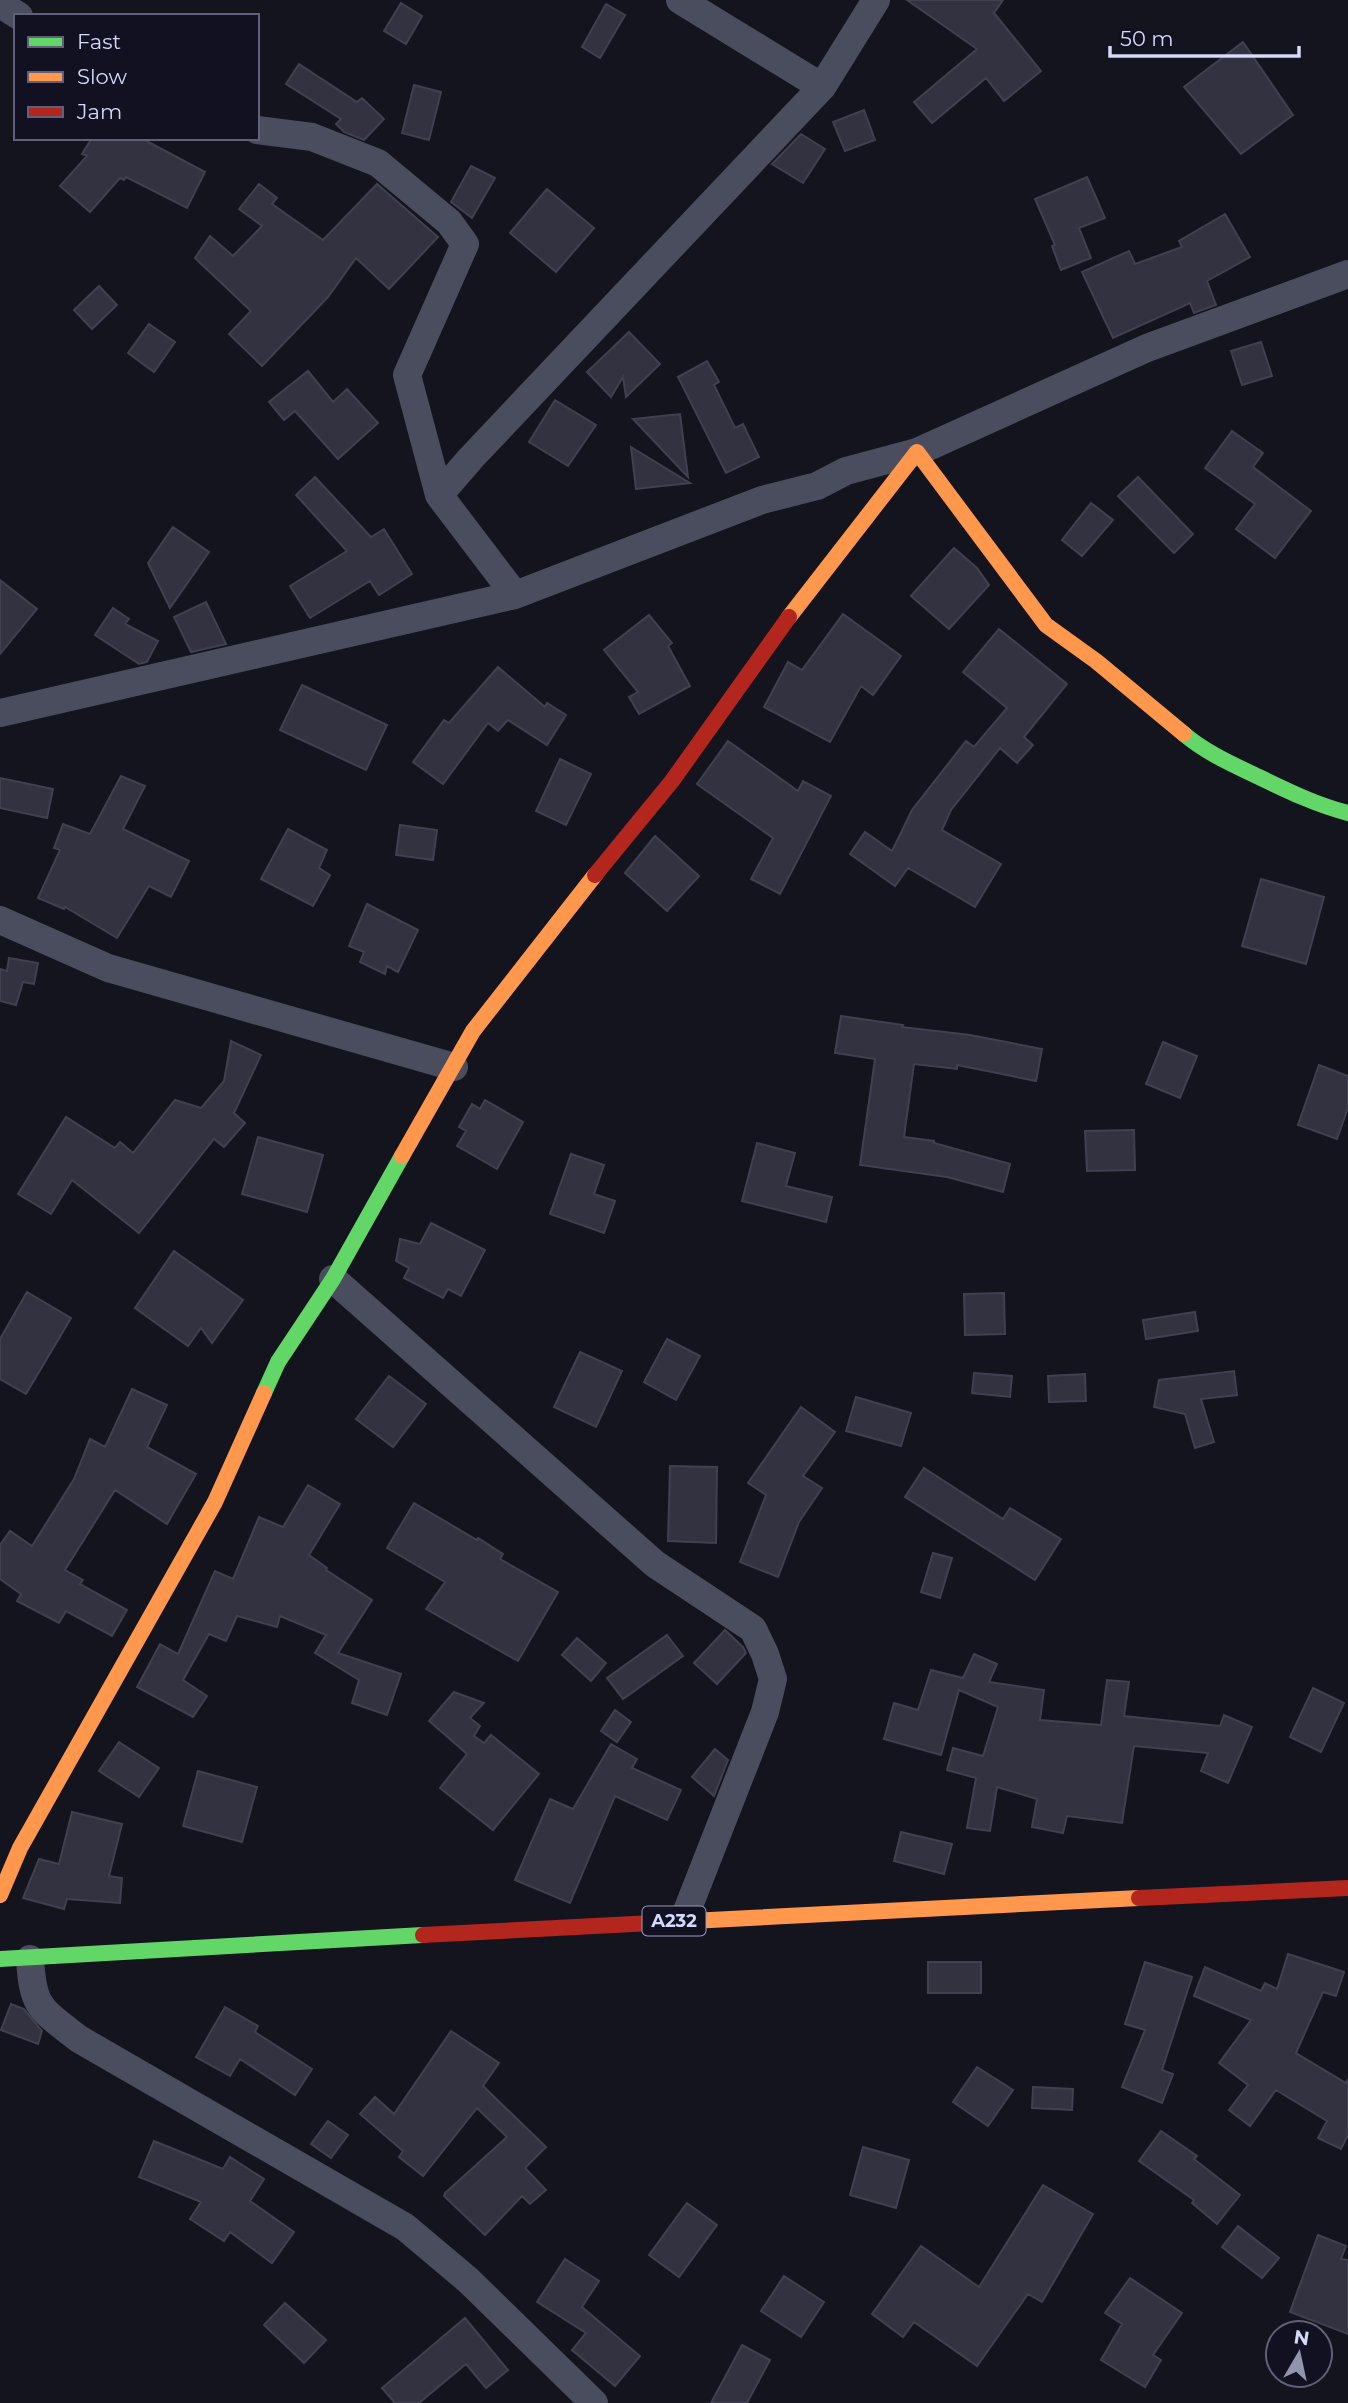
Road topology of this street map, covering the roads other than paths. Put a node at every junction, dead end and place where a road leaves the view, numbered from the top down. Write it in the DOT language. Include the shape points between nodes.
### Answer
graph roads {
  1 [pos="680,0"];
  2 [pos="876,0"];
  3 [pos="0,4"];
  4 [pos="16,14"];
  5 [pos="822,87"];
  6 [pos="259,130"];
  7 [pos="1348,274"];
  8 [pos="917,452"];
  9 [pos="439,495"];
  10 [pos="515,596"];
  11 [pos="0,713"];
  12 [pos="1348,813"];
  13 [pos="0,920"];
  14 [pos="454,1068"];
  15 [pos="333,1279"];
  16 [pos="1348,1888"];
  17 [pos="0,1895"];
  18 [pos="683,1920"];
  19 [pos="0,1959"];
  20 [pos="30,1959"];
  21 [pos="594,2403"];
  1 -- 5 [label="street"];
  2 -- 5 [label="street"];
  3 -- 4 [label="street"];
  5 -- 9 [label="street"];
  6 -- 9 [label="street" via="312,137 378,163 449,222 465,244 407,375"];
  7 -- 8 [label="street" via="1147,348"];
  8 -- 10 [label="street" via="762,500"];
  8 -- 12 [label="street" via="1046,625 1196,744 1319,806"];
  8 -- 14 [label="street" via="793,611 672,781 473,1031"];
  9 -- 10 [label="street"];
  10 -- 11 [label="street"];
  13 -- 14 [label="street" via="107,968"];
  14 -- 15 [label="street"];
  15 -- 17 [label="street" via="278,1362 215,1502 20,1848"];
  15 -- 18 [label="street" via="655,1564 752,1629 773,1679 765,1712"];
  16 -- 18 [label="street, A232"];
  18 -- 20 [label="street, A232"];
  19 -- 20 [label="street, A232"];
  20 -- 21 [label="street" via="32,1989 42,2010 79,2039 405,2227 468,2280"];
}
